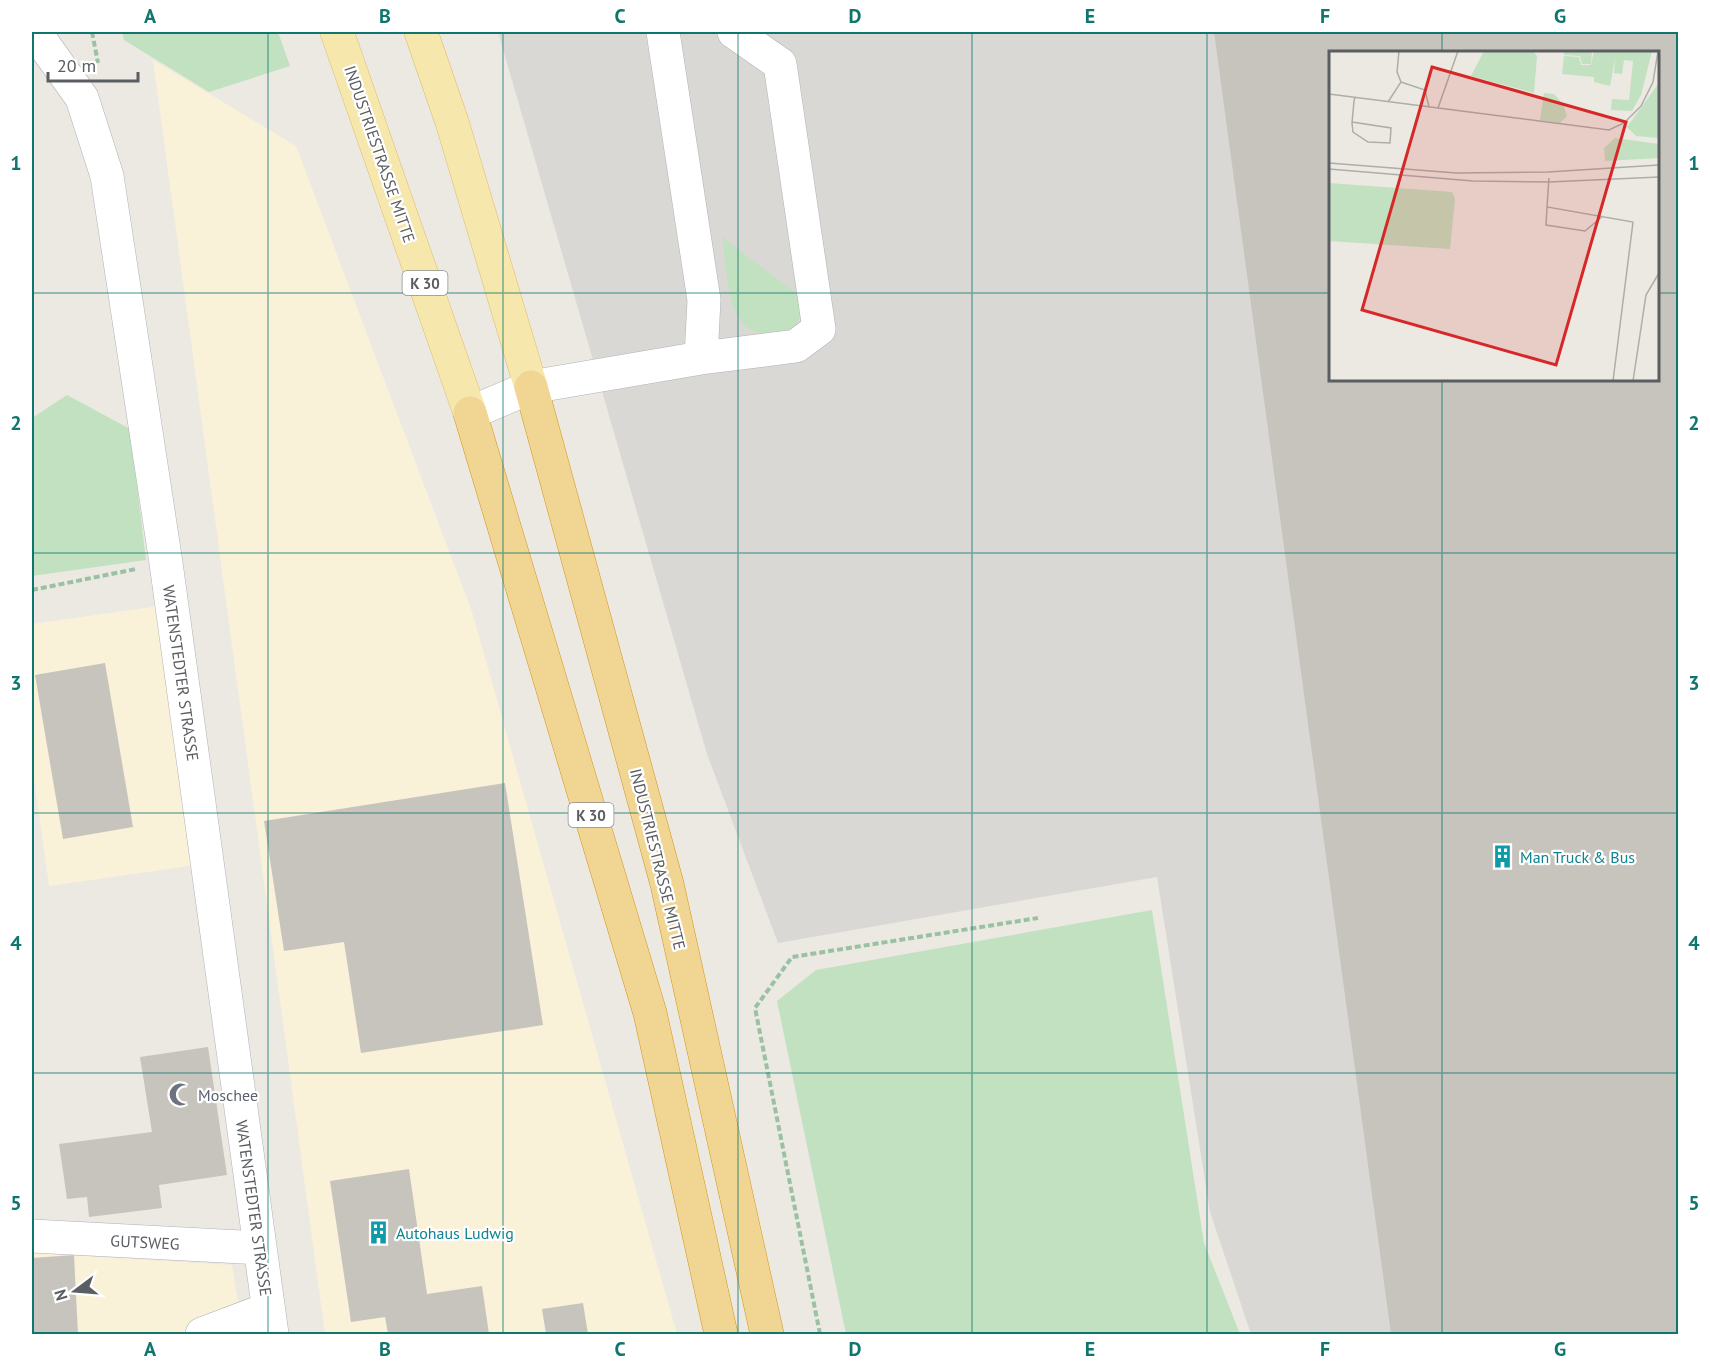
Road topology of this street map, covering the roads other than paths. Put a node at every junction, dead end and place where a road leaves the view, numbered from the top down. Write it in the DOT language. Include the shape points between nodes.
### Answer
graph roads {
  1 [pos="32,32"];
  2 [pos="337,32"];
  3 [pos="421,32"];
  4 [pos="663,32"];
  5 [pos="734,32"];
  6 [pos="701,358"];
  7 [pos="531,387"];
  8 [pos="470,413"];
  9 [pos="32,1236"];
  10 [pos="260,1248"];
  11 [pos="270,1322"];
  12 [pos="202,1335"];
  13 [pos="721,1335"];
  14 [pos="767,1335"];
  1 -- 10 [label="street, WATENSTEDTER STRASSE" via="82,98 107,176 166,563"];
  2 -- 8 [label="main road, INDUSTRIESTRASSE MITTE / K 30"];
  3 -- 7 [label="main road, INDUSTRIESTRASSE MITTE"];
  4 -- 6 [label="street" via="704,300"];
  5 -- 6 [label="street" via="780,64 819,329 796,346"];
  6 -- 7 [label="street"];
  7 -- 8 [label="street"];
  7 -- 14 [label="highway, INDUSTRIESTRASSE MITTE" via="667,884"];
  8 -- 13 [label="highway, INDUSTRIESTRASSE MITTE / K 30" via="650,1013"];
  9 -- 10 [label="street, GUTSWEG"];
  10 -- 11 [label="street, WATENSTEDTER STRASSE"];
  11 -- 12 [label="street"];
}
